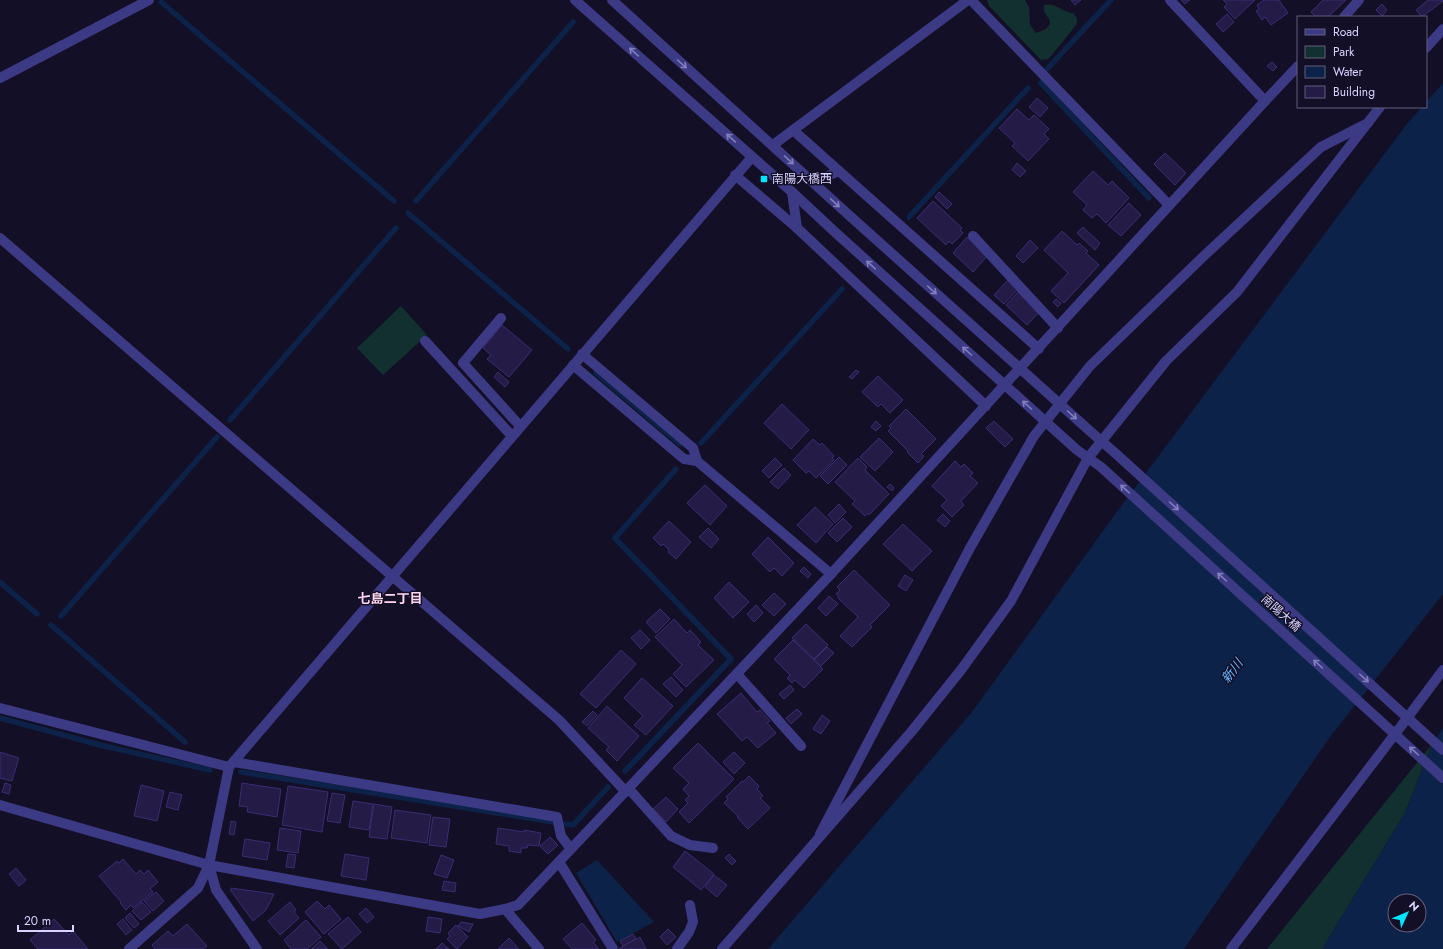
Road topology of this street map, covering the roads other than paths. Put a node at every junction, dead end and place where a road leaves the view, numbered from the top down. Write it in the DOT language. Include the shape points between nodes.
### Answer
graph roads {
  1 [pos="148,0"];
  2 [pos="576,0"];
  3 [pos="612,0"];
  4 [pos="968,0"];
  5 [pos="971,0"];
  6 [pos="1170,0"];
  7 [pos="1359,0"];
  8 [pos="1345,16"];
  9 [pos="1443,29"];
  10 [pos="1427,47"];
  11 [pos="1297,67"];
  12 [pos="0,78"];
  13 [pos="1265,101"];
  14 [pos="1379,108"];
  15 [pos="1368,123"];
  16 [pos="793,130"];
  17 [pos="773,145"];
  18 [pos="752,157"];
  19 [pos="839,172"];
  20 [pos="736,175"];
  21 [pos="814,182"];
  22 [pos="792,192"];
  23 [pos="1169,205"];
  24 [pos="797,228"];
  25 [pos="973,236"];
  26 [pos="2,243"];
  27 [pos="501,318"];
  28 [pos="1058,328"];
  29 [pos="425,341"];
  30 [pos="1039,349"];
  31 [pos="582,354"];
  32 [pos="573,365"];
  33 [pos="986,406"];
  34 [pos="520,426"];
  35 [pos="512,436"];
  36 [pos="1101,441"];
  37 [pos="1088,458"];
  38 [pos="697,461"];
  39 [pos="831,574"];
  40 [pos="392,576"];
  41 [pos="1443,670"];
  42 [pos="737,674"];
  43 [pos="0,708"];
  44 [pos="801,746"];
  45 [pos="1443,750"];
  46 [pos="232,764"];
  47 [pos="1443,778"];
  48 [pos="627,790"];
  49 [pos="0,805"];
  50 [pos="817,839"];
  51 [pos="713,848"];
  52 [pos="571,849"];
  53 [pos="559,862"];
  54 [pos="209,865"];
  55 [pos="690,905"];
  56 [pos="505,909"];
  57 [pos="129,949"];
  58 [pos="258,949"];
  59 [pos="539,949"];
  60 [pos="613,949"];
  61 [pos="677,949"];
  62 [pos="722,949"];
  63 [pos="1231,949"];
  1 -- 12 [label="street"];
  18 -- 2 [label="street, 南陽大橋, one-way"];
  3 -- 17 [label="street, 南陽大橋, one-way"];
  4 -- 16 [label="street"];
  5 -- 23 [label="street"];
  6 -- 13 [label="street"];
  7 -- 8 [label="street"];
  9 -- 10 [label="street"];
  11 -- 13 [label="street"];
  13 -- 23 [label="street"];
  14 -- 15 [label="street"];
  15 -- 36 [label="street" via="1237,292 1166,361"];
  15 -- 50 [label="street" via="1321,147 1207,253 1090,366 1034,436 970,548"];
  16 -- 17 [label="street"];
  16 -- 19 [label="street"];
  17 -- 21 [label="street, 南陽大橋, one-way"];
  18 -- 20 [label="street"];
  18 -- 22 [label="street, 南陽大橋"];
  19 -- 21 [label="street"];
  19 -- 30 [label="street"];
  20 -- 24 [label="street"];
  20 -- 31 [label="street"];
  21 -- 36 [label="street, 南陽大橋, one-way"];
  22 -- 24 [label="street"];
  37 -- 22 [label="street, 南陽大橋, one-way"];
  23 -- 28 [label="street"];
  24 -- 33 [label="street"];
  25 -- 28 [label="street"];
  26 -- 40 [label="street"];
  27 -- 34 [label="street" via="463,363"];
  28 -- 30 [label="street"];
  29 -- 35 [label="street"];
  30 -- 33 [label="street"];
  31 -- 32 [label="street"];
  31 -- 38 [label="street" via="693,448"];
  32 -- 34 [label="street"];
  32 -- 38 [label="street" via="684,459"];
  33 -- 39 [label="street"];
  34 -- 35 [label="street"];
  35 -- 40 [label="street"];
  36 -- 37 [label="street"];
  36 -- 45 [label="street, 南陽大橋, one-way"];
  47 -- 37 [label="street, 南陽大橋, one-way" via="1101,467"];
  37 -- 50 [label="street" via="1011,601 961,670 912,731"];
  38 -- 39 [label="street"];
  39 -- 42 [label="street"];
  40 -- 46 [label="street"];
  40 -- 48 [label="street" via="559,720"];
  41 -- 63 [label="street"];
  42 -- 44 [label="street"];
  42 -- 48 [label="street"];
  43 -- 46 [label="street"];
  46 -- 52 [label="street" via="557,817 561,836"];
  46 -- 54 [label="street"];
  48 -- 51 [label="street" via="671,836 690,845"];
  48 -- 52 [label="street"];
  49 -- 54 [label="street"];
  50 -- 62 [label="street"];
  52 -- 53 [label="street"];
  53 -- 56 [label="street" via="518,904"];
  53 -- 60 [label="street"];
  54 -- 56 [label="street" via="480,914"];
  54 -- 57 [label="street" via="198,888"];
  54 -- 58 [label="street" via="216,890"];
  55 -- 61 [label="street" via="693,922"];
  56 -- 59 [label="street"];
}
